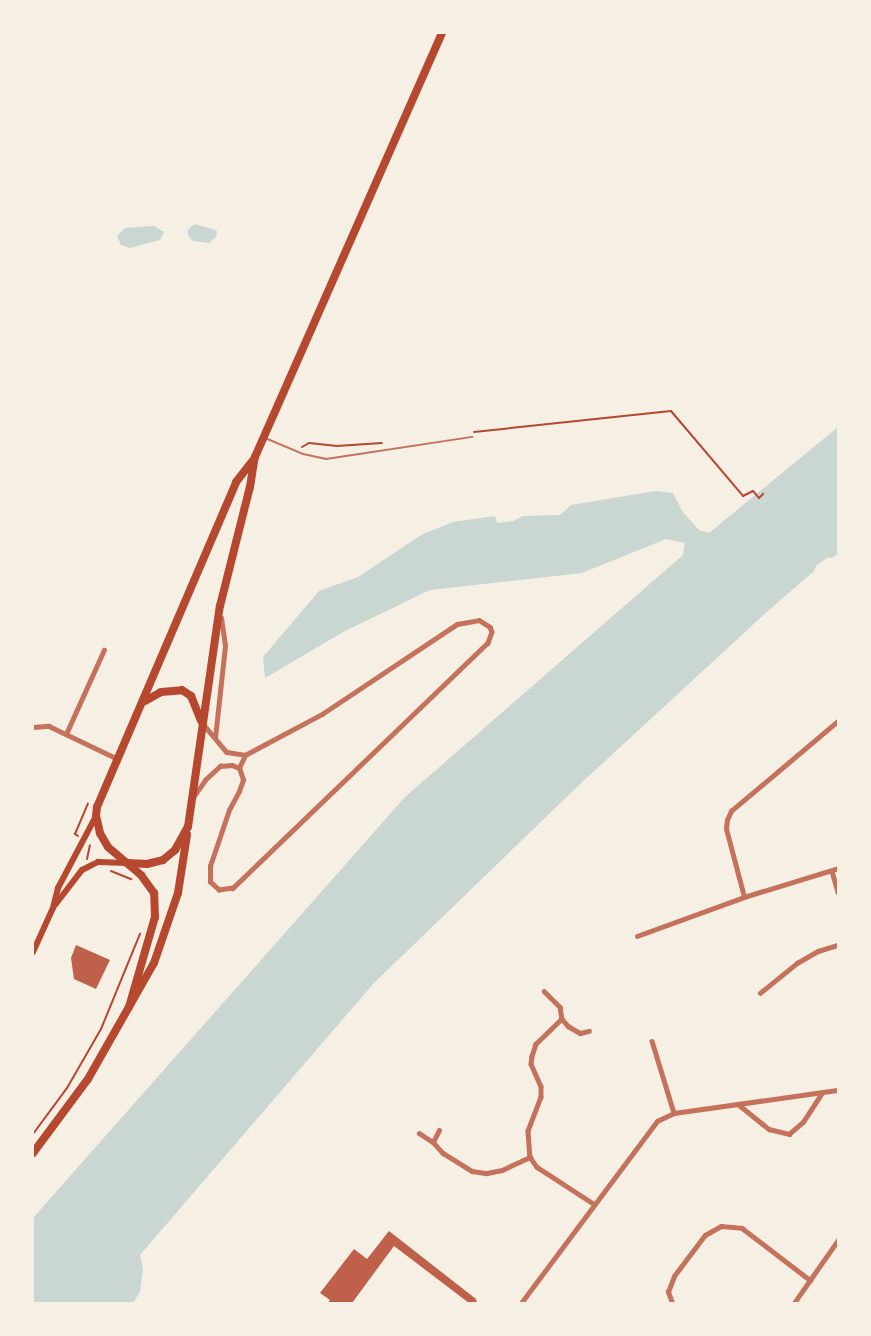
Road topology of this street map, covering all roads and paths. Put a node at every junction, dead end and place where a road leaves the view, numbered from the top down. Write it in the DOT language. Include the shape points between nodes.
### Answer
graph roads {
  1 [pos="442,33"];
  2 [pos="473,433"];
  3 [pos="263,437"];
  4 [pos="472,437"];
  5 [pos="390,442"];
  6 [pos="294,451"];
  7 [pos="255,457"];
  8 [pos="764,494"];
  9 [pos="220,606"];
  10 [pos="104,650"];
  11 [pos="143,702"];
  12 [pos="838,721"];
  13 [pos="202,722"];
  14 [pos="33,727"];
  15 [pos="66,734"];
  16 [pos="215,739"];
  17 [pos="244,755"];
  18 [pos="118,759"];
  19 [pos="239,768"];
  20 [pos="192,799"];
  21 [pos="96,816"];
  22 [pos="188,827"];
  23 [pos="128,863"];
  24 [pos="838,868"];
  25 [pos="107,870"];
  26 [pos="832,871"];
  27 [pos="138,883"];
  28 [pos="838,892"];
  29 [pos="744,897"];
  30 [pos="53,908"];
  31 [pos="141,929"];
  32 [pos="637,936"];
  33 [pos="838,945"];
  34 [pos="33,952"];
  35 [pos="544,991"];
  36 [pos="760,993"];
  37 [pos="129,1007"];
  38 [pos="562,1019"];
  39 [pos="589,1031"];
  40 [pos="652,1041"];
  41 [pos="838,1090"];
  42 [pos="822,1093"];
  43 [pos="738,1104"];
  44 [pos="674,1113"];
  45 [pos="440,1130"];
  46 [pos="419,1133"];
  47 [pos="33,1134"];
  48 [pos="433,1142"];
  49 [pos="33,1154"];
  50 [pos="530,1157"];
  51 [pos="594,1204"];
  52 [pos="838,1240"];
  53 [pos="810,1280"];
  54 [pos="521,1303"];
  55 [pos="672,1303"];
  56 [pos="794,1303"];
  1 -- 3 [label="highway"];
  2 -- 8 [label="path" via="671,411 743,496 753,491 759,498"];
  3 -- 6 [label="lane"];
  3 -- 7 [label="highway"];
  4 -- 6 [label="lane" via="326,459"];
  5 -- 6 [label="path" via="337,446 309,443"];
  7 -- 9 [label="highway"];
  7 -- 11 [label="highway" via="236,482"];
  9 -- 13 [label="highway"];
  9 -- 16 [label="street" via="225,646"];
  10 -- 15 [label="street"];
  11 -- 13 [label="highway" via="160,692 182,690 191,696"];
  11 -- 18 [label="highway"];
  12 -- 29 [label="street" via="732,811 727,820"];
  13 -- 16 [label="street"];
  13 -- 20 [label="highway"];
  14 -- 15 [label="street" via="49,726"];
  15 -- 18 [label="street"];
  16 -- 17 [label="street" via="227,752"];
  17 -- 19 [label="street"];
  17 -- 19 [label="street" via="322,714 457,624 479,620 490,627 488,643 233,888 219,890 210,882 210,866 243,780"];
  18 -- 21 [label="highway" via="100,796"];
  19 -- 20 [label="street" via="220,766"];
  20 -- 22 [label="highway"];
  21 -- 23 [label="highway" via="108,847"];
  21 -- 30 [label="main road" via="58,888"];
  22 -- 23 [label="highway" via="176,850 163,860"];
  22 -- 37 [label="highway" via="173,911 154,963"];
  23 -- 30 [label="main road" via="98,862 82,870"];
  23 -- 37 [label="highway" via="148,883 156,907"];
  24 -- 26 [label="street"];
  25 -- 27 [label="path"];
  26 -- 28 [label="street"];
  26 -- 29 [label="street"];
  29 -- 32 [label="street"];
  30 -- 34 [label="main road"];
  31 -- 47 [label="path" via="101,1029 67,1088"];
  33 -- 36 [label="street" via="797,963"];
  35 -- 38 [label="street" via="560,1007"];
  37 -- 49 [label="highway" via="88,1079"];
  38 -- 39 [label="street" via="574,1031"];
  38 -- 50 [label="street" via="536,1044 532,1056 541,1097 528,1131"];
  40 -- 44 [label="street"];
  41 -- 42 [label="street"];
  42 -- 43 [label="street"];
  42 -- 43 [label="street" via="804,1122 789,1134 769,1129"];
  43 -- 44 [label="street"];
  44 -- 51 [label="street" via="657,1121"];
  45 -- 48 [label="street"];
  46 -- 48 [label="street"];
  48 -- 50 [label="street" via="472,1171 487,1173"];
  50 -- 51 [label="street" via="537,1167"];
  51 -- 54 [label="street"];
  52 -- 53 [label="street"];
  53 -- 55 [label="street" via="742,1228 721,1226 705,1235 674,1276 668,1292"];
  53 -- 56 [label="street"];
}
